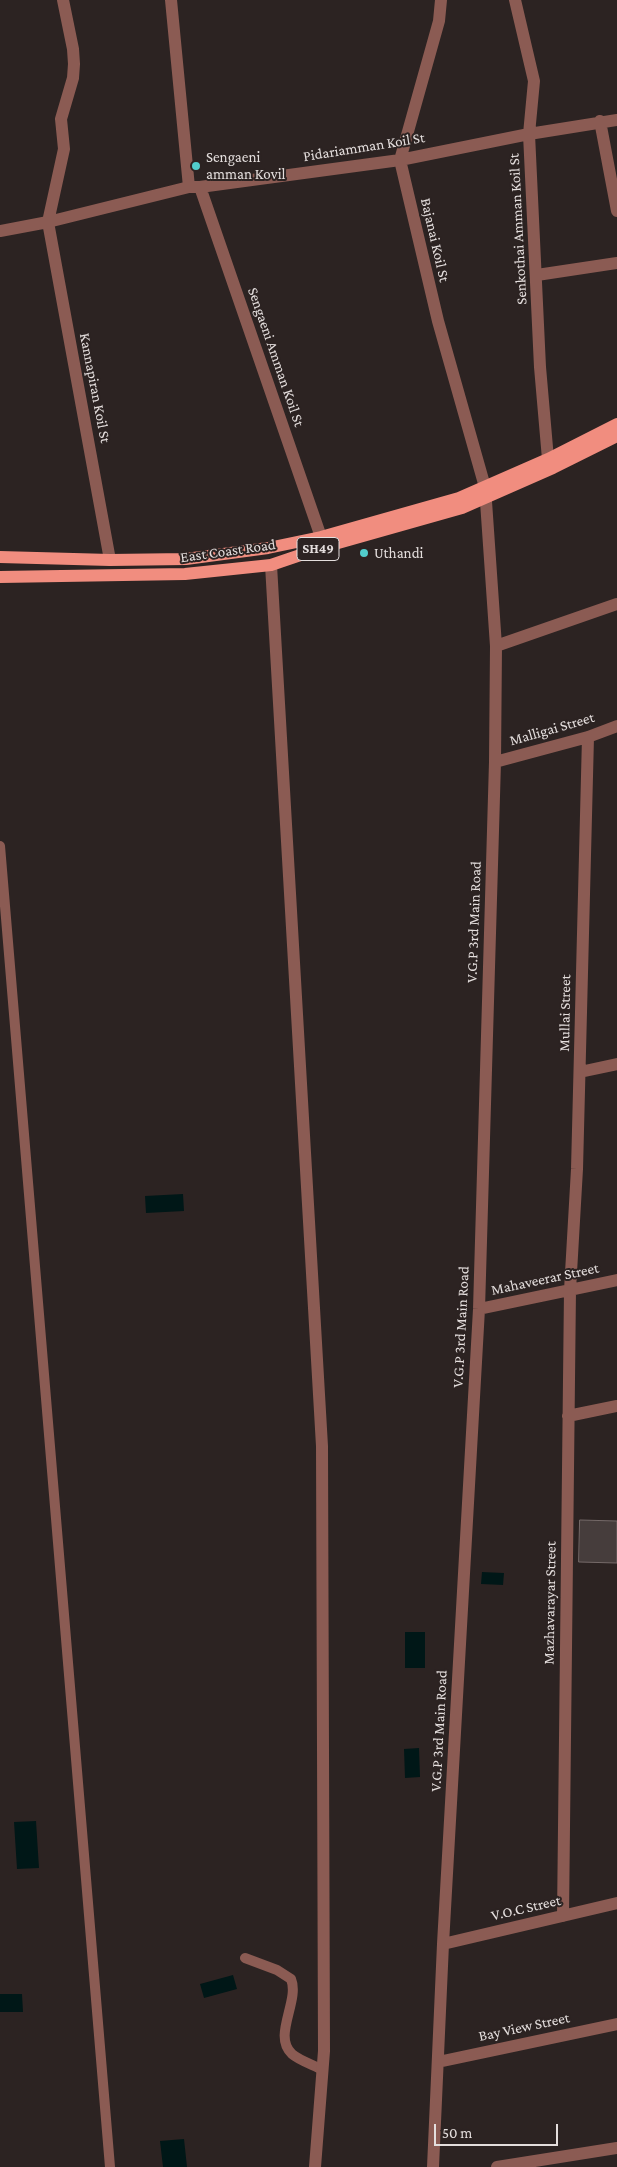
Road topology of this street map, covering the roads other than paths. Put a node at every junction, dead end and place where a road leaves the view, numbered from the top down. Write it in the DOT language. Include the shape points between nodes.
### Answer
graph roads {
  1 [pos="63,0"];
  2 [pos="171,0"];
  3 [pos="441,0"];
  4 [pos="515,0"];
  5 [pos="617,120"];
  6 [pos="600,121"];
  7 [pos="529,134"];
  8 [pos="400,160"];
  9 [pos="195,187"];
  10 [pos="617,211"];
  11 [pos="48,222"];
  12 [pos="0,230"];
  13 [pos="617,263"];
  14 [pos="537,275"];
  15 [pos="617,424"];
  16 [pos="617,436"];
  17 [pos="548,459"];
  18 [pos="486,493"];
  19 [pos="321,537"];
  20 [pos="0,557"];
  21 [pos="110,560"];
  22 [pos="271,565"];
  23 [pos="0,577"];
  24 [pos="617,604"];
  25 [pos="496,646"];
  26 [pos="617,726"];
  27 [pos="588,737"];
  28 [pos="495,762"];
  29 [pos="0,846"];
  30 [pos="617,1064"];
  31 [pos="580,1072"];
  32 [pos="617,1280"];
  33 [pos="570,1290"];
  34 [pos="479,1309"];
  35 [pos="617,1406"];
  36 [pos="568,1416"];
  37 [pos="617,1903"];
  38 [pos="563,1916"];
  39 [pos="443,1944"];
  40 [pos="245,1958"];
  41 [pos="617,2024"];
  42 [pos="438,2062"];
  43 [pos="323,2070"];
  44 [pos="617,2148"];
  45 [pos="110,2167"];
  46 [pos="315,2167"];
  47 [pos="433,2167"];
  48 [pos="497,2167"];
  1 -- 11 [label="street" via="74,64 61,120 64,149"];
  2 -- 9 [label="street, Sengaeni Amman Koil St"];
  3 -- 8 [label="street, Bajanai Koil St" via="439,21"];
  4 -- 7 [label="street, Senkothai Amman Koil St" via="534,80"];
  5 -- 6 [label="street, Pidariamman Koil St"];
  6 -- 7 [label="street, Pidariamman Koil St"];
  6 -- 10 [label="street"];
  7 -- 8 [label="street, Pidariamman Koil St"];
  7 -- 14 [label="street, Senkothai Amman Koil St"];
  8 -- 9 [label="street, Pidariamman Koil St"];
  8 -- 18 [label="street, Bajanai Koil St" via="438,321"];
  9 -- 11 [label="street, Pidariamman Koil St"];
  9 -- 19 [label="street, Sengaeni Amman Koil St"];
  11 -- 12 [label="street, Pidariamman Koil St"];
  11 -- 21 [label="street, Kannapiran Koil St"];
  13 -- 14 [label="street"];
  14 -- 17 [label="street, Senkothai Amman Koil St"];
  15 -- 17 [label="main road, East Coast Road / SH49"];
  16 -- 18 [label="main road, East Coast Road / SH49" via="553,468"];
  17 -- 18 [label="main road, East Coast Road / SH49"];
  18 -- 19 [label="main road, East Coast Road / SH49"];
  18 -- 22 [label="main road, East Coast Road / SH49" via="462,508"];
  18 -- 25 [label="street, V.G.P 3rd Main Road"];
  19 -- 21 [label="main road, East Coast Road / SH49" via="186,559"];
  20 -- 21 [label="main road, East Coast Road / SH49"];
  22 -- 23 [label="main road, East Coast Road / SH49" via="185,574"];
  22 -- 43 [label="street" via="322,1446"];
  24 -- 25 [label="street"];
  25 -- 28 [label="street, V.G.P 3rd Main Road"];
  26 -- 27 [label="street, Malligai Street"];
  27 -- 28 [label="street, Malligai Street"];
  27 -- 31 [label="street, Mullai Street"];
  28 -- 34 [label="street, V.G.P 3rd Main Road"];
  29 -- 45 [label="lane"];
  30 -- 31 [label="street"];
  31 -- 33 [label="street, Mullai Street"];
  32 -- 33 [label="street, Mahaveerar Street"];
  33 -- 34 [label="street, Mahaveerar Street"];
  33 -- 36 [label="street, Mazhavarayar Street"];
  34 -- 39 [label="street, V.G.P 3rd Main Road"];
  35 -- 36 [label="street"];
  36 -- 38 [label="street, Mazhavarayar Street"];
  37 -- 38 [label="street, V.O.C Street"];
  38 -- 39 [label="street, V.O.C Street"];
  39 -- 42 [label="street, V.G.P 3rd Main Road"];
  40 -- 43 [label="lane" via="291,1979 293,1991 284,2032 287,2047 292,2054"];
  41 -- 42 [label="street, Bay View Street"];
  42 -- 47 [label="street, V.G.P 3rd Main Road"];
  43 -- 46 [label="street"];
  44 -- 48 [label="street"];
}
